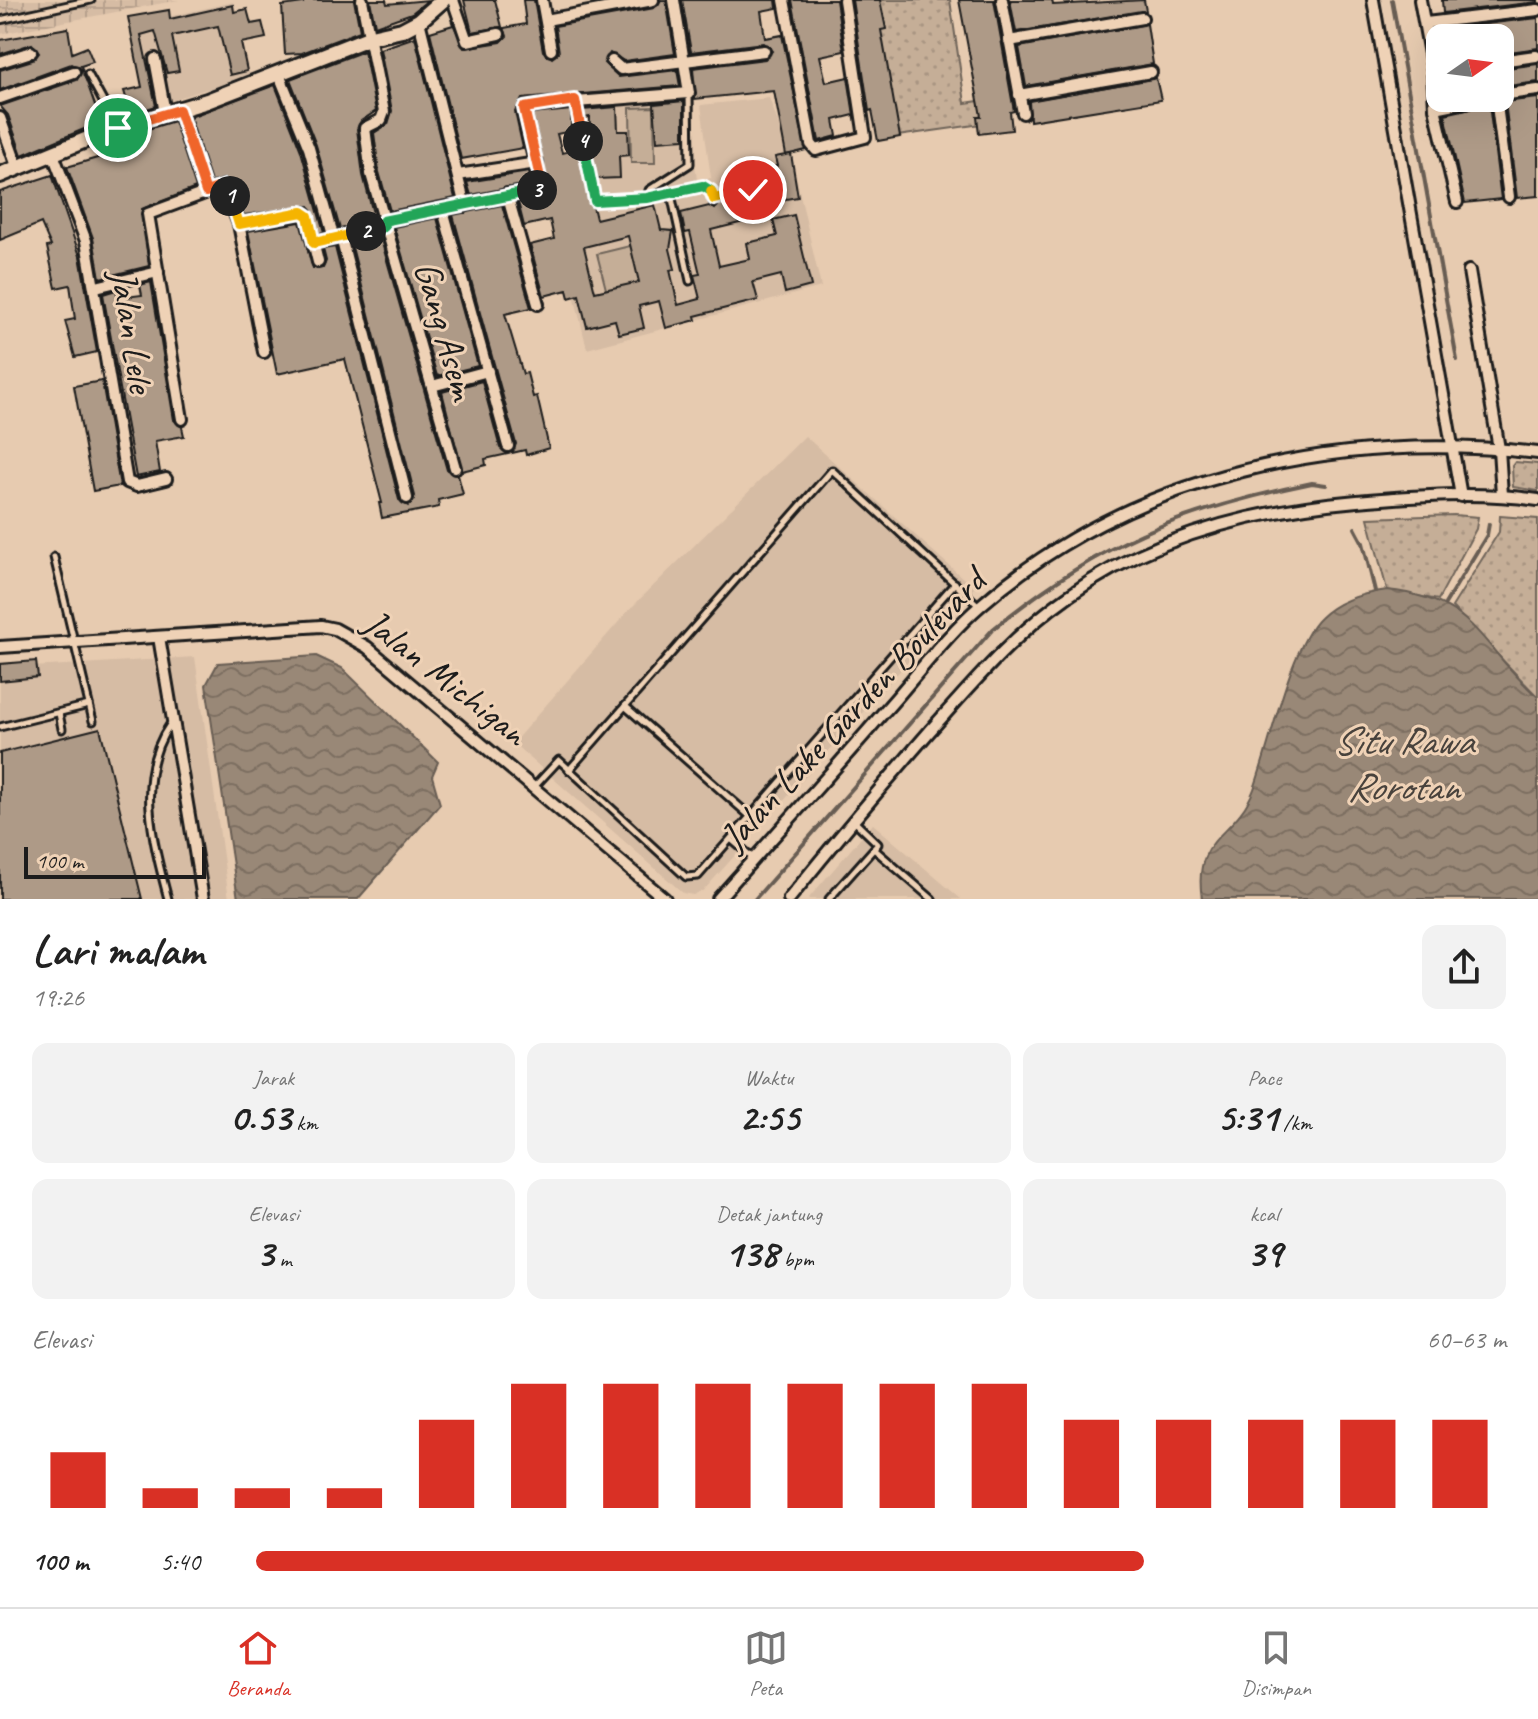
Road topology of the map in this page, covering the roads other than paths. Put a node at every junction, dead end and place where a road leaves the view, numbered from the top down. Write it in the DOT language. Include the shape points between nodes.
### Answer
graph roads {
  1 [pos="91,0"];
  2 [pos="362,0"];
  3 [pos="443,0"];
  4 [pos="453,0"];
  5 [pos="542,0"];
  6 [pos="653,0"];
  7 [pos="674,0"];
  8 [pos="784,0"];
  9 [pos="844,0"];
  10 [pos="1002,0"];
  11 [pos="1373,0"];
  12 [pos="1420,0"];
  13 [pos="602,5"];
  14 [pos="1538,10"];
  15 [pos="1142,18"];
  16 [pos="0,20"];
  17 [pos="546,20"];
  18 [pos="419,21"];
  19 [pos="1426,23"];
  20 [pos="499,34"];
  21 [pos="371,37"];
  22 [pos="1009,41"];
  23 [pos="551,50"];
  24 [pos="764,51"];
  25 [pos="31,52"];
  26 [pos="1536,56"];
  27 [pos="155,59"];
  28 [pos="684,59"];
  29 [pos="1514,59"];
  30 [pos="612,61"];
  31 [pos="0,62"];
  32 [pos="74,72"];
  33 [pos="278,72"];
  34 [pos="1151,72"];
  35 [pos="88,74"];
  36 [pos="1538,90"];
  37 [pos="689,93"];
  38 [pos="1514,94"];
  39 [pos="1019,95"];
  40 [pos="0,98"];
  41 [pos="575,100"];
  42 [pos="172,112"];
  43 [pos="1436,112"];
  44 [pos="1500,112"];
  45 [pos="1023,113"];
  46 [pos="0,118"];
  47 [pos="118,128"];
  48 [pos="53,154"];
  49 [pos="537,163"];
  50 [pos="18,169"];
  51 [pos="0,175"];
  52 [pos="458,175"];
  53 [pos="753,190"];
  54 [pos="206,192"];
  55 [pos="507,194"];
  56 [pos="671,194"];
  57 [pos="1509,197"];
  58 [pos="647,198"];
  59 [pos="1457,202"];
  60 [pos="465,206"];
  61 [pos="443,210"];
  62 [pos="239,224"];
  63 [pos="383,224"];
  64 [pos="338,238"];
  65 [pos="314,243"];
  66 [pos="318,262"];
  67 [pos="1469,271"];
  68 [pos="158,272"];
  69 [pos="690,281"];
  70 [pos="96,287"];
  71 [pos="538,304"];
  72 [pos="264,352"];
  73 [pos="488,371"];
  74 [pos="432,386"];
  75 [pos="182,419"];
  76 [pos="508,446"];
  77 [pos="1452,446"];
  78 [pos="1499,449"];
  79 [pos="1538,453"];
  80 [pos="455,468"];
  81 [pos="166,479"];
  82 [pos="1502,495"];
  83 [pos="1461,496"];
  84 [pos="407,498"];
  85 [pos="1538,500"];
  86 [pos="54,557"];
  87 [pos="955,583"];
  88 [pos="979,606"];
  89 [pos="159,637"];
  90 [pos="74,643"];
  91 [pos="0,647"];
  92 [pos="89,705"];
  93 [pos="625,706"];
  94 [pos="59,713"];
  95 [pos="93,721"];
  96 [pos="171,722"];
  97 [pos="0,727"];
  98 [pos="62,729"];
  99 [pos="569,770"];
  100 [pos="535,786"];
  101 [pos="750,816"];
  102 [pos="852,820"];
  103 [pos="731,839"];
  104 [pos="874,849"];
  105 [pos="754,859"];
  106 [pos="168,899"];
  107 [pos="203,899"];
  108 [pos="665,899"];
  109 [pos="718,899"];
  110 [pos="789,899"];
  111 [pos="829,899"];
  112 [pos="932,899"];
  1 -- 16 [label="lane"];
  2 -- 21 [label="street"];
  3 -- 18 [label="street"];
  4 -- 20 [label="street" via="467,41"];
  5 -- 17 [label="street"];
  6 -- 13 [label="street"];
  7 -- 28 [label="street"];
  8 -- 9 [label="street" via="816,150 865,137"];
  10 -- 22 [label="street"];
  11 -- 77 [label="street"];
  12 -- 19 [label="street"];
  13 -- 17 [label="street"];
  14 -- 19 [label="street"];
  15 -- 22 [label="street"];
  17 -- 23 [label="street"];
  18 -- 21 [label="street"];
  18 -- 52 [label="street, Gang Asem"];
  21 -- 33 [label="street"];
  21 -- 63 [label="street" via="384,115 367,124 364,132"];
  22 -- 39 [label="street"];
  24 -- 28 [label="street"];
  25 -- 31 [label="street"];
  26 -- 29 [label="street"];
  27 -- 42 [label="street"];
  28 -- 30 [label="street" via="621,69"];
  28 -- 37 [label="street"];
  32 -- 40 [label="street"];
  33 -- 42 [label="street"];
  33 -- 64 [label="street"];
  34 -- 39 [label="street"];
  35 -- 47 [label="lane"];
  36 -- 38 [label="street"];
  37 -- 41 [label="street"];
  37 -- 58 [label="lane" via="690,164 649,190"];
  39 -- 45 [label="street"];
  41 -- 49 [label="street" via="524,108"];
  41 -- 58 [label="lane" via="595,201"];
  42 -- 47 [label="street"];
  42 -- 54 [label="street"];
  43 -- 59 [label="street"];
  44 -- 57 [label="street"];
  46 -- 50 [label="street"];
  47 -- 48 [label="street"];
  48 -- 50 [label="street"];
  48 -- 70 [label="street, Jalan Lele" via="81,225"];
  49 -- 52 [label="street"];
  49 -- 55 [label="street" via="541,189"];
  50 -- 51 [label="street"];
  52 -- 60 [label="street, Gang Asem"];
  53 -- 56 [label="lane" via="714,201 707,187"];
  54 -- 62 [label="street" via="226,187"];
  54 -- 68 [label="street" via="148,214"];
  55 -- 60 [label="street"];
  55 -- 71 [label="street"];
  56 -- 58 [label="lane"];
  56 -- 69 [label="lane"];
  60 -- 61 [label="street, Gang Asem"];
  61 -- 63 [label="street, Gang Asem"];
  61 -- 73 [label="street, Gang Asem"];
  62 -- 65 [label="street" via="302,212 308,216"];
  62 -- 72 [label="street"];
  63 -- 64 [label="street"];
  63 -- 74 [label="street, Gang Asem"];
  64 -- 65 [label="street"];
  64 -- 84 [label="street"];
  65 -- 66 [label="street"];
  67 -- 78 [label="street"];
  68 -- 70 [label="street"];
  68 -- 75 [label="street"];
  70 -- 81 [label="street, Jalan Lele" via="127,482 132,486"];
  73 -- 74 [label="street"];
  73 -- 76 [label="street, Gang Asem"];
  74 -- 80 [label="street, Gang Asem"];
  77 -- 78 [label="street, Jalan Lake Garden Boulevard"];
  77 -- 83 [label="street"];
  77 -- 88 [label="street, Jalan Lake Garden Boulevard" via="1260,466 1184,486 1107,518"];
  78 -- 79 [label="street, Jalan Lake Garden Boulevard"];
  78 -- 82 [label="street"];
  82 -- 83 [label="street, Jalan Lake Garden Boulevard"];
  82 -- 85 [label="street, Jalan Lake Garden Boulevard"];
  83 -- 102 [label="street, Jalan Lake Garden Boulevard" via="1273,510 1202,529 1126,563 1068,596 1009,644"];
  86 -- 90 [label="lane"];
  87 -- 88 [label="lane"];
  87 -- 93 [label="lane" via="832,470"];
  87 -- 101 [label="lane"];
  88 -- 105 [label="street, Jalan Lake Garden Boulevard"];
  89 -- 90 [label="street, Jalan Michigan"];
  89 -- 96 [label="street"];
  89 -- 100 [label="street, Jalan Michigan" via="335,629 367,647"];
  90 -- 91 [label="street, Jalan Michigan"];
  90 -- 92 [label="lane"];
  92 -- 94 [label="lane"];
  92 -- 95 [label="lane"];
  93 -- 99 [label="lane"];
  93 -- 101 [label="lane"];
  94 -- 97 [label="lane"];
  94 -- 98 [label="lane"];
  96 -- 106 [label="lane" via="161,736 147,799"];
  96 -- 107 [label="street"];
  99 -- 100 [label="lane" via="559,760"];
  99 -- 103 [label="lane" via="686,877 698,876"];
  100 -- 108 [label="street, Jalan Michigan"];
  101 -- 103 [label="lane"];
  102 -- 104 [label="lane" via="878,844"];
  102 -- 110 [label="street, Jalan Lake Garden Boulevard"];
  103 -- 105 [label="lane"];
  104 -- 111 [label="lane"];
  104 -- 112 [label="lane"];
  105 -- 109 [label="street, Jalan Lake Garden Boulevard"];
}
